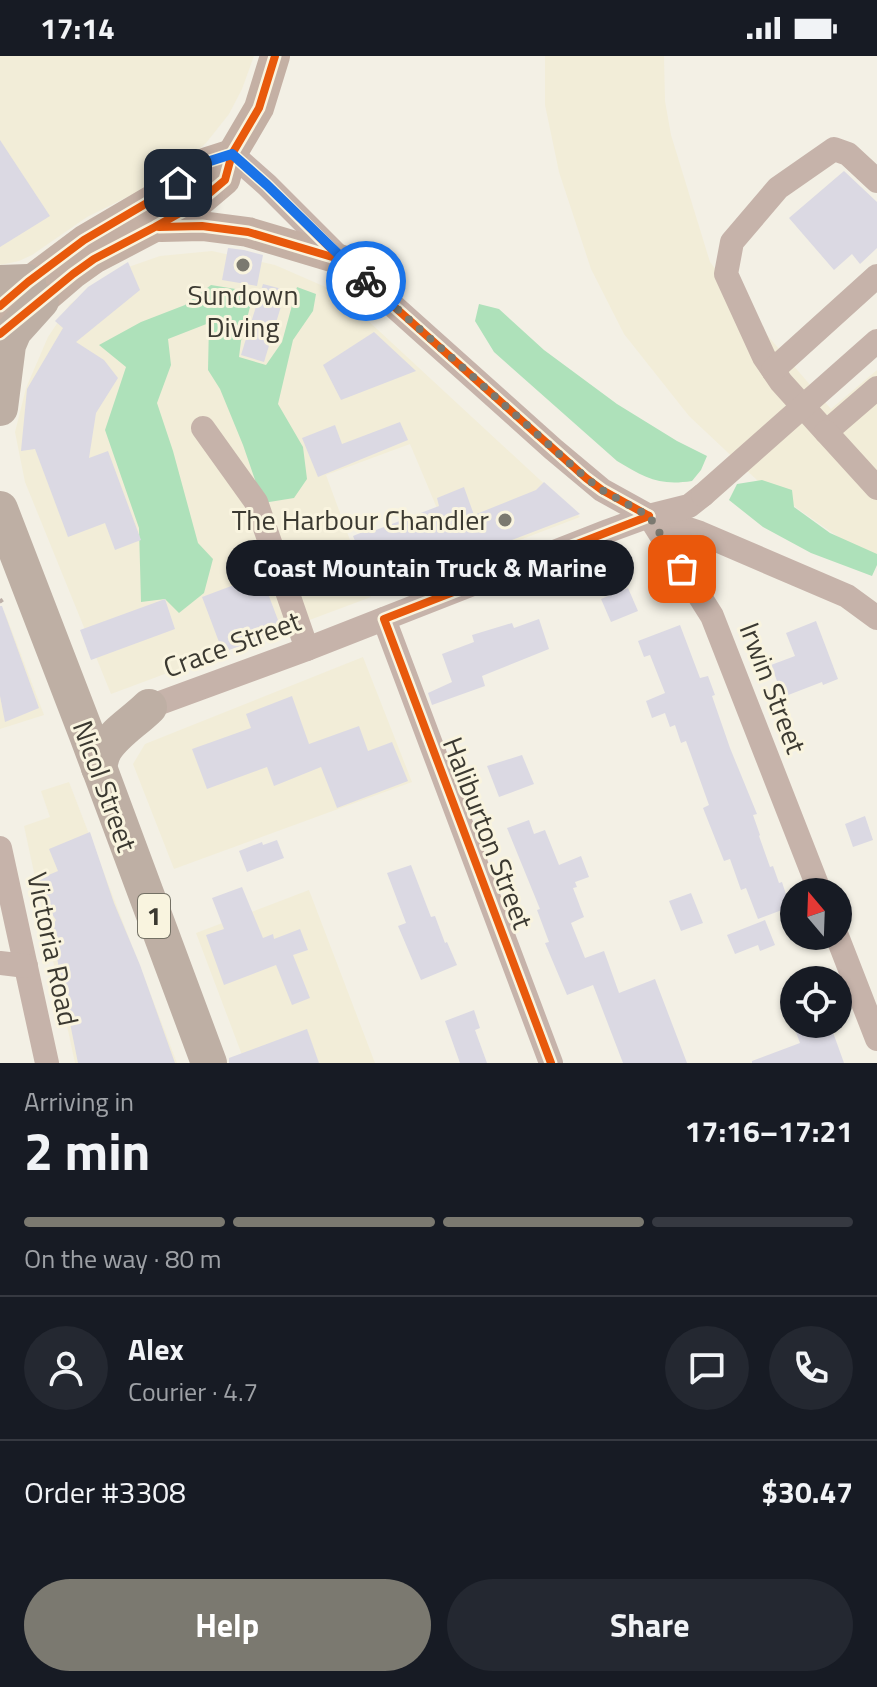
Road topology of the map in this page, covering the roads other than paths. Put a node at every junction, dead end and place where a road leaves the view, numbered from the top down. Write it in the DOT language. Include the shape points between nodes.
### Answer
graph roads {
  1 [pos="275,56"];
  2 [pos="232,154"];
  3 [pos="877,181"];
  4 [pos="155,227"];
  5 [pos="342,260"];
  6 [pos="877,276"];
  7 [pos="23,288"];
  8 [pos="0,306"];
  9 [pos="0,334"];
  10 [pos="877,341"];
  11 [pos="773,370"];
  12 [pos="877,388"];
  13 [pos="0,408"];
  14 [pos="203,428"];
  15 [pos="826,432"];
  16 [pos="877,488"];
  17 [pos="0,509"];
  18 [pos="649,516"];
  19 [pos="877,618"];
  20 [pos="384,619"];
  21 [pos="307,649"];
  22 [pos="75,705"];
  23 [pos="149,707"];
  24 [pos="99,768"];
  25 [pos="0,848"];
  26 [pos="815,878"];
  27 [pos="842,950"];
  28 [pos="0,963"];
  29 [pos="26,966"];
  30 [pos="877,1039"];
  31 [pos="47,1063"];
  32 [pos="209,1063"];
  33 [pos="551,1063"];
  1 -- 2 [label="main road" via="259,108"];
  2 -- 4 [label="main road" via="225,180"];
  2 -- 5 [label="street"];
  2 -- 7 [label="main road" via="207,162 84,240"];
  3 -- 11 [label="street" via="848,154 834,149 778,188 732,242 726,274"];
  4 -- 5 [label="main road" via="248,232"];
  4 -- 7 [label="main road" via="73,274"];
  5 -- 18 [label="street" via="586,478"];
  6 -- 11 [label="street"];
  7 -- 8 [label="main road"];
  7 -- 9 [label="main road"];
  7 -- 13 [label="highway" via="8,345"];
  10 -- 18 [label="street, Crace Street, bridge" via="689,506"];
  11 -- 15 [label="street"];
  12 -- 15 [label="street"];
  14 -- 21 [label="street" via="256,502"];
  15 -- 16 [label="street"];
  17 -- 22 [label="highway, Nicol Street / 1"];
  18 -- 19 [label="street" via="847,596"];
  18 -- 20 [label="street, Crace Street"];
  18 -- 26 [label="street, Irwin Street" via="712,616"];
  20 -- 21 [label="street, Crace Street"];
  20 -- 33 [label="street, Haliburton Street"];
  21 -- 23 [label="street, Crace Street"];
  22 -- 23 [label="highway" via="90,714"];
  22 -- 24 [label="highway, Nicol Street / 1"];
  23 -- 24 [label="highway" via="104,750"];
  24 -- 32 [label="highway, Nicol Street / 1"];
  25 -- 29 [label="street, Victoria Road"];
  27 -- 30 [label="street"];
  28 -- 29 [label="street"];
  29 -- 31 [label="street, Victoria Road"];
}
